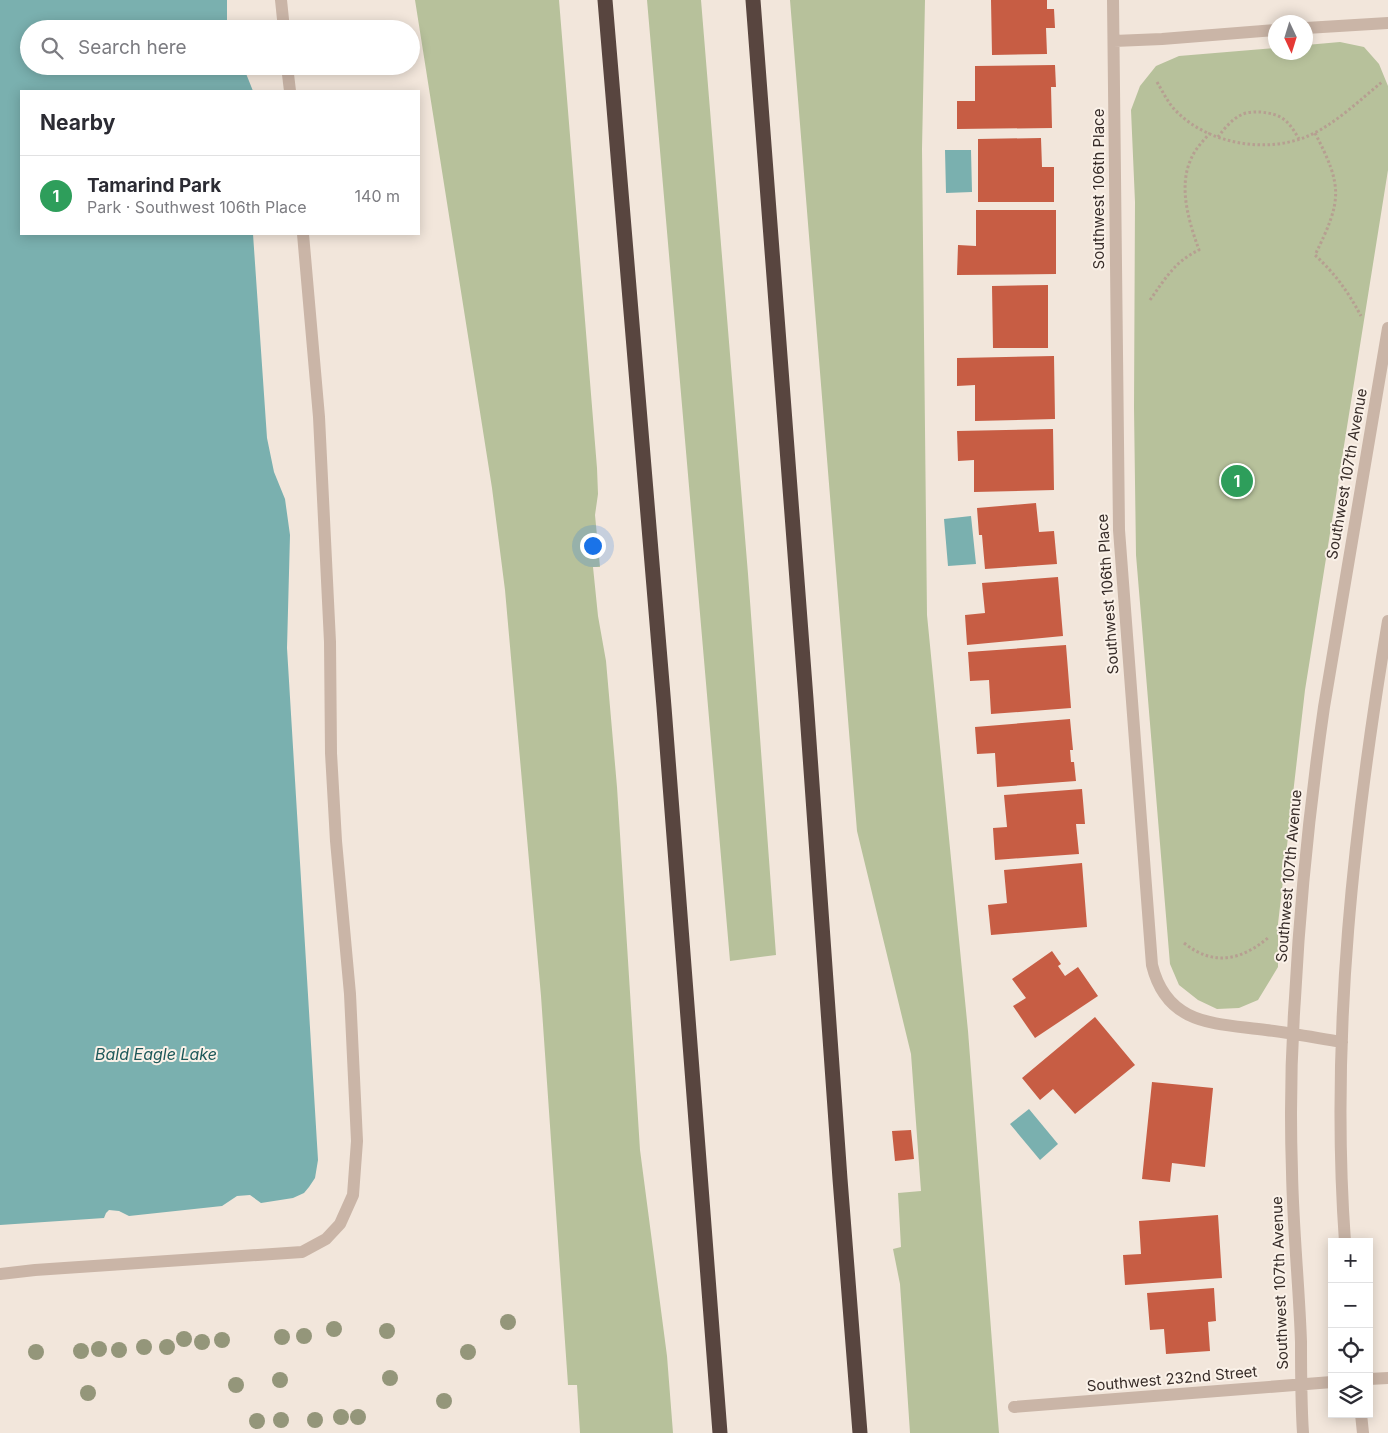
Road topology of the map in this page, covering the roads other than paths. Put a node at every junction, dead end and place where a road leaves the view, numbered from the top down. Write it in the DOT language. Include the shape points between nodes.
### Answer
graph roads {
  1 [pos="281,0"];
  2 [pos="606,0"];
  3 [pos="752,0"];
  4 [pos="1113,0"];
  5 [pos="283,20"];
  6 [pos="1388,23"];
  7 [pos="1313,28"];
  8 [pos="1268,31"];
  9 [pos="1114,41"];
  10 [pos="288,75"];
  11 [pos="290,90"];
  12 [pos="303,235"];
  13 [pos="1388,328"];
  14 [pos="1388,621"];
  15 [pos="1294,1034"];
  16 [pos="1342,1042"];
  17 [pos="1345,1238"];
  18 [pos="0,1274"];
  19 [pos="1388,1378"];
  20 [pos="1373,1379"];
  21 [pos="1328,1382"];
  22 [pos="1300,1385"];
  23 [pos="1014,1407"];
  24 [pos="1361,1418"];
  25 [pos="720,1433"];
  26 [pos="860,1433"];
  27 [pos="1303,1433"];
  28 [pos="1363,1433"];
  1 -- 5 [label="street"];
  2 -- 25 [label="highway"];
  3 -- 26 [label="highway"];
  4 -- 9 [label="street, Southwest 106th Place"];
  6 -- 7 [label="street"];
  8 -- 9 [label="street"];
  9 -- 15 [label="street, Southwest 106th Place" via="1119,530 1152,965 1165,995 1192,1017 1219,1025"];
  10 -- 11 [label="street"];
  12 -- 18 [label="street" via="319,417 331,753 350,994 357,1141 353,1195 340,1224 326,1239 302,1252"];
  13 -- 15 [label="street, Southwest 107th Avenue" via="1315,768 1294,998"];
  14 -- 16 [label="street" via="1364,776"];
  15 -- 16 [label="street, Southwest 106th Place"];
  15 -- 22 [label="street, Southwest 107th Avenue" via="1292,1171 1301,1342"];
  16 -- 17 [label="street" via="1341,1158"];
  19 -- 20 [label="street"];
  21 -- 22 [label="street, Southwest 232nd Street"];
  22 -- 23 [label="street, Southwest 232nd Street"];
  22 -- 27 [label="street, Southwest 107th Avenue"];
  24 -- 28 [label="street"];
}
